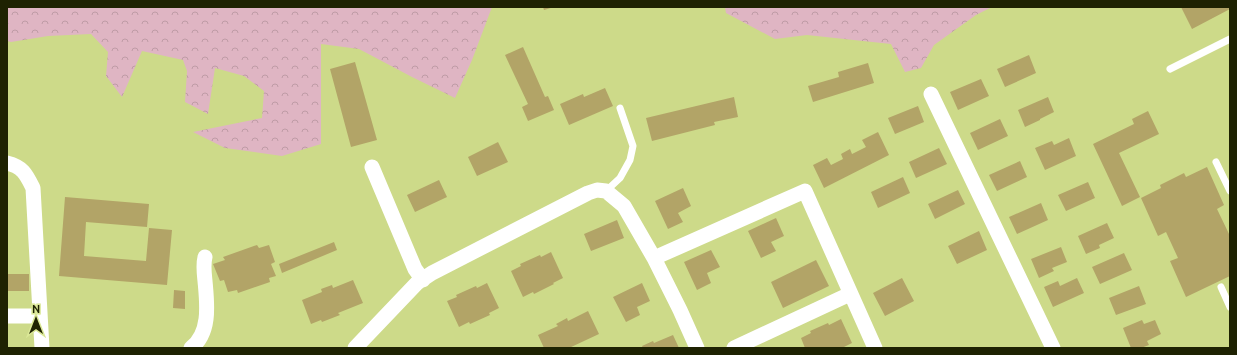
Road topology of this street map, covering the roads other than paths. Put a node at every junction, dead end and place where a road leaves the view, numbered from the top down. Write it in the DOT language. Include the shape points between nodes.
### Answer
graph roads {
  1 [pos="1230,39"];
  2 [pos="1170,69"];
  3 [pos="931,94"];
  4 [pos="620,108"];
  5 [pos="1216,162"];
  6 [pos="7,163"];
  7 [pos="372,167"];
  8 [pos="1230,190"];
  9 [pos="606,191"];
  10 [pos="205,257"];
  11 [pos="654,258"];
  12 [pos="422,280"];
  13 [pos="1221,288"];
  14 [pos="850,294"];
  15 [pos="1230,307"];
  16 [pos="7,316"];
  17 [pos="40,316"];
  18 [pos="42,348"];
  19 [pos="191,348"];
  20 [pos="355,348"];
  21 [pos="697,348"];
  22 [pos="734,348"];
  23 [pos="875,348"];
  24 [pos="1053,348"];
  1 -- 2 [label="lane"];
  3 -- 24 [label="street"];
  4 -- 9 [label="lane" via="632,146 630,160 620,178"];
  5 -- 8 [label="lane"];
  6 -- 17 [label="street" via="16,165 25,173 33,188"];
  7 -- 12 [label="street"];
  9 -- 11 [label="street" via="624,206"];
  9 -- 12 [label="street" via="588,193"];
  10 -- 19 [label="street" via="204,331"];
  11 -- 14 [label="street" via="805,191"];
  11 -- 21 [label="street"];
  12 -- 20 [label="street"];
  13 -- 15 [label="lane"];
  14 -- 22 [label="street"];
  14 -- 23 [label="street"];
  16 -- 17 [label="street"];
  17 -- 18 [label="street"];
}
